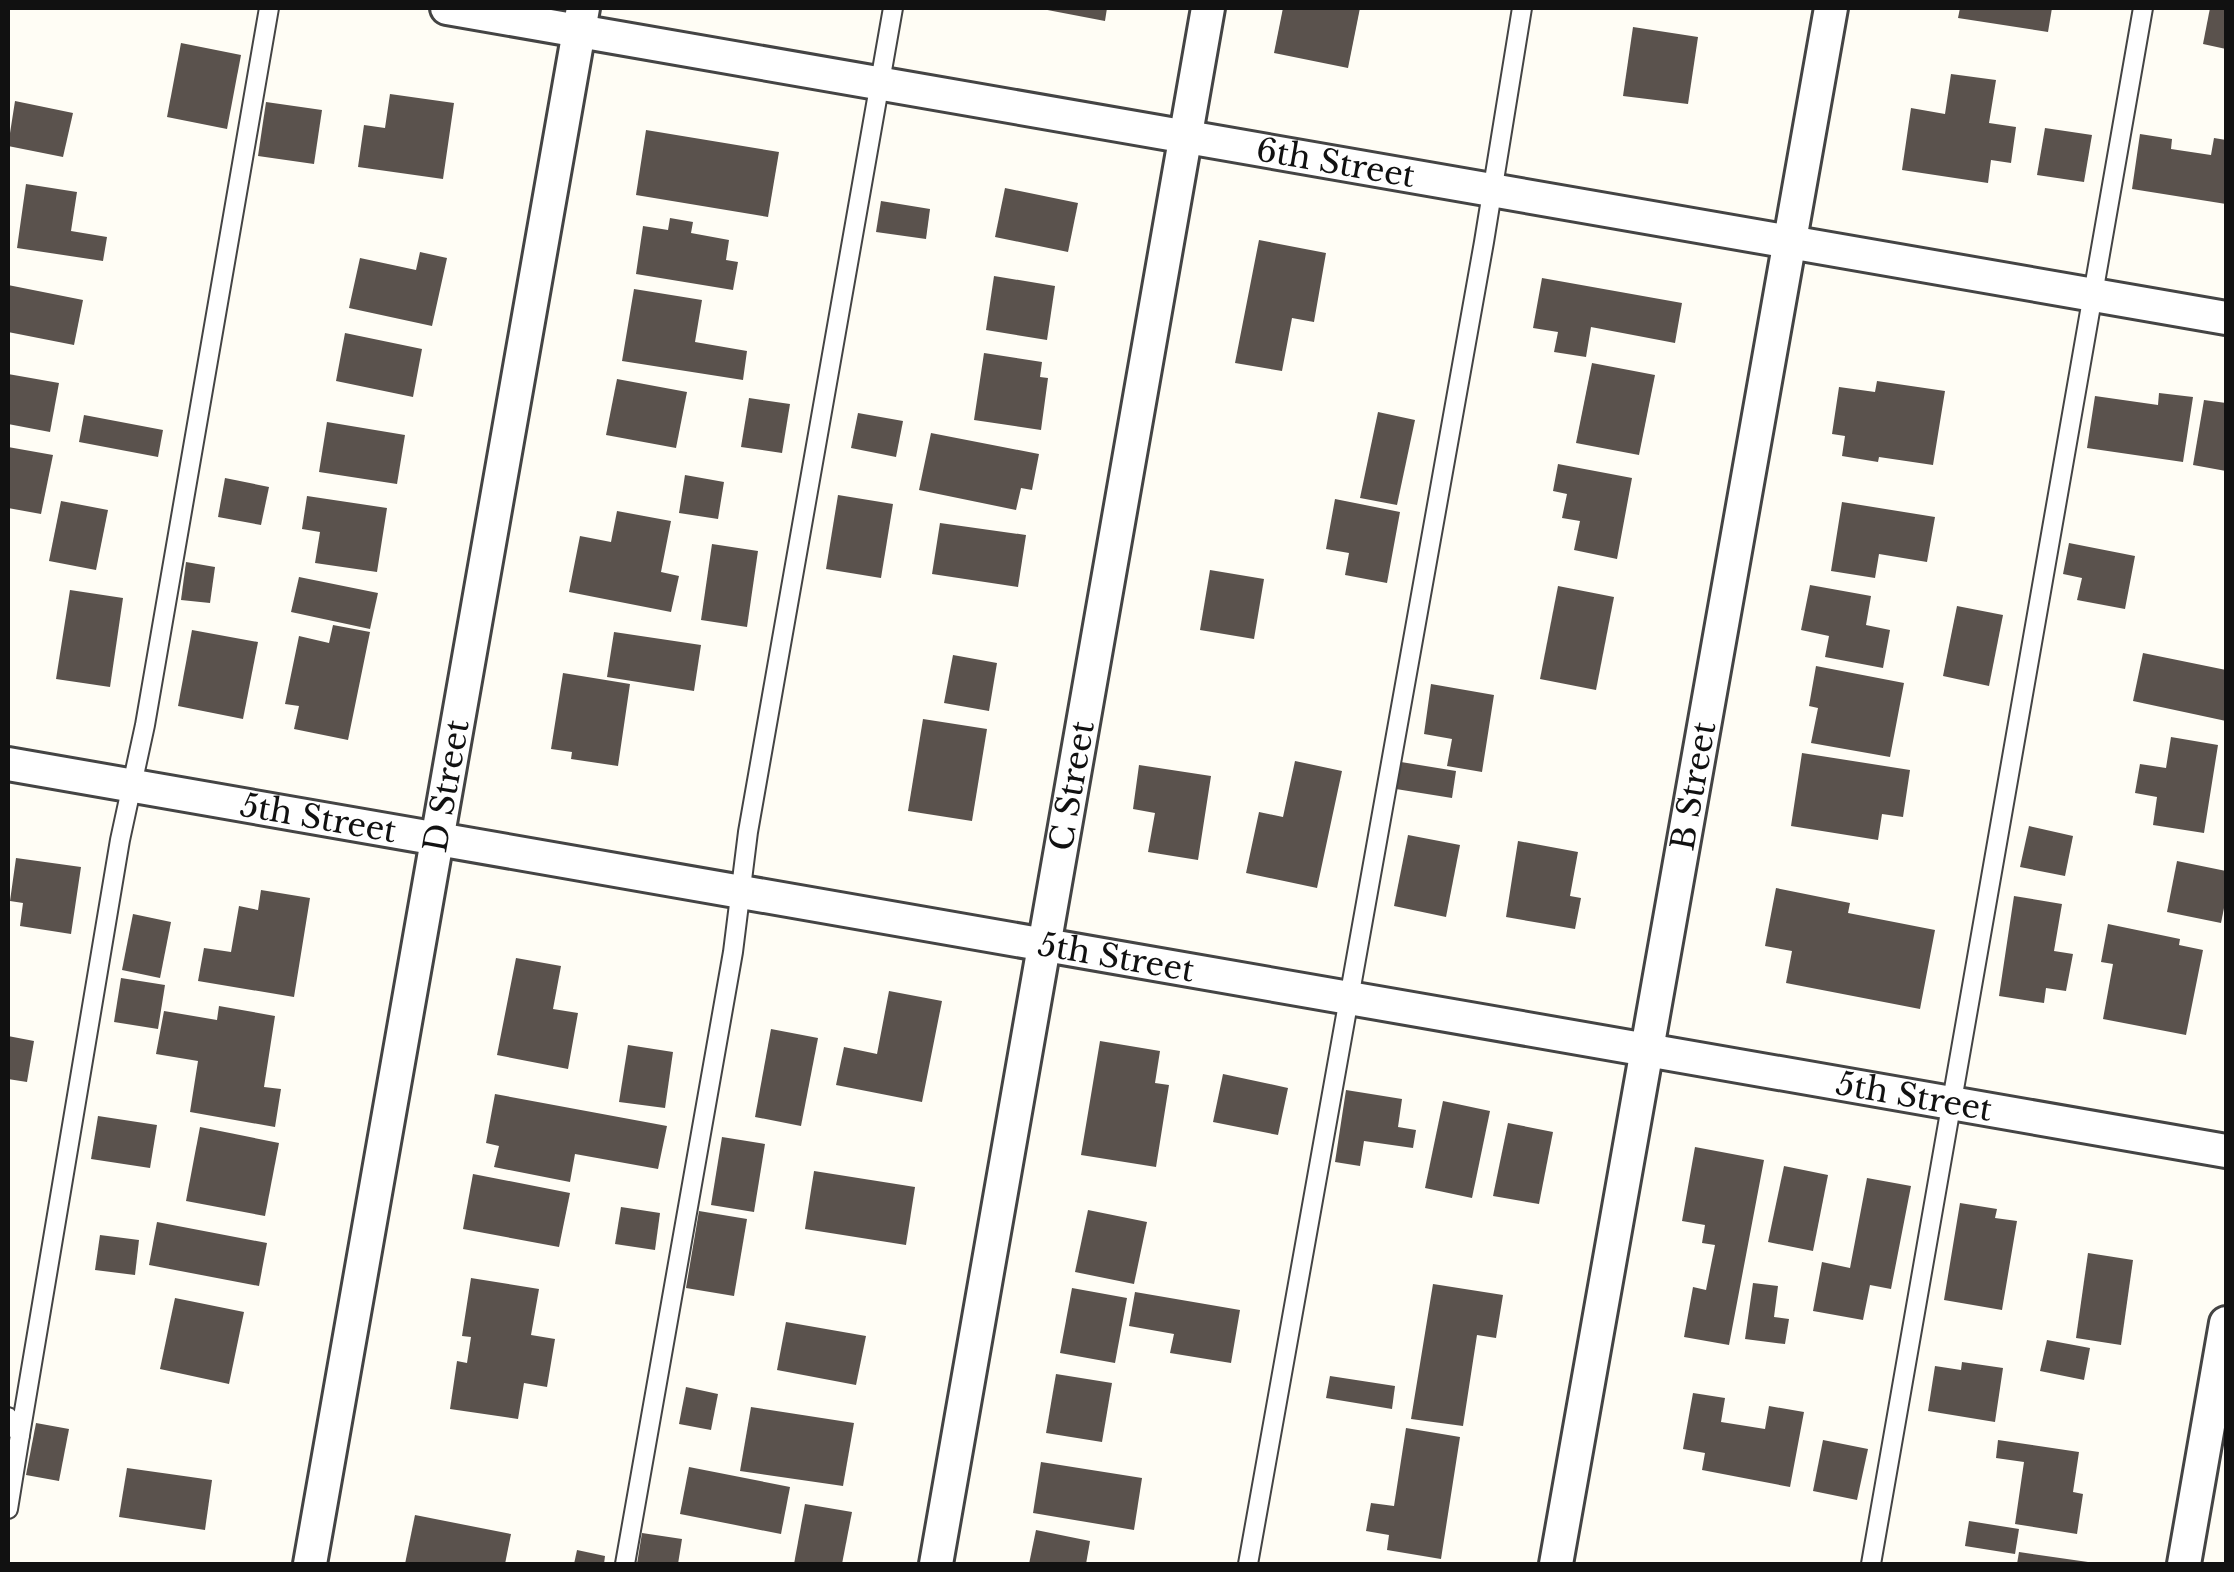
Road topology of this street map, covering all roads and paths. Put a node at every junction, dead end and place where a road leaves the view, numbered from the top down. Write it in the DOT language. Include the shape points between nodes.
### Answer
graph roads {
  1 [pos="270,8"];
  2 [pos="447,8"];
  3 [pos="893,8"];
  4 [pos="1208,8"];
  5 [pos="1522,8"];
  6 [pos="1831,8"];
  7 [pos="2143,8"];
  8 [pos="581,19"];
  9 [pos="880,83"];
  10 [pos="1185,136"];
  11 [pos="1492,190"];
  12 [pos="1790,242"];
  13 [pos="2092,294"];
  14 [pos="2226,318"];
  15 [pos="8,764"];
  16 [pos="132,785"];
  17 [pos="438,838"];
  18 [pos="740,891"];
  19 [pos="1044,944"];
  20 [pos="1348,997"];
  21 [pos="1647,1050"];
  22 [pos="1952,1103"];
  23 [pos="2226,1151"];
  24 [pos="2226,1323"];
  25 [pos="8,1417"];
  26 [pos="20,1434"];
  27 [pos="8,1509"];
  28 [pos="310,1564"];
  29 [pos="625,1564"];
  30 [pos="936,1564"];
  31 [pos="1248,1564"];
  32 [pos="1556,1564"];
  33 [pos="1872,1564"];
  34 [pos="2184,1564"];
  1 -- 16 [label="lane"];
  2 -- 8 [label="street, 6th Street"];
  3 -- 9 [label="lane"];
  4 -- 10 [label="street, C Street"];
  5 -- 11 [label="lane"];
  6 -- 12 [label="street, B Street"];
  7 -- 13 [label="lane"];
  8 -- 9 [label="street, 6th Street"];
  8 -- 17 [label="street, D Street"];
  9 -- 10 [label="street, 6th Street"];
  9 -- 18 [label="lane"];
  10 -- 11 [label="street, 6th Street"];
  10 -- 19 [label="street, C Street"];
  11 -- 12 [label="street, 6th Street"];
  11 -- 20 [label="lane"];
  12 -- 13 [label="street, 6th Street"];
  12 -- 21 [label="street, B Street"];
  13 -- 14 [label="street, 6th Street"];
  13 -- 22 [label="lane"];
  15 -- 16 [label="street, 5th Street"];
  16 -- 17 [label="street, 5th Street"];
  16 -- 26 [label="lane"];
  17 -- 18 [label="street, 5th Street"];
  17 -- 28 [label="street, D Street"];
  18 -- 19 [label="street, 5th Street"];
  18 -- 29 [label="lane"];
  19 -- 20 [label="street, 5th Street"];
  19 -- 30 [label="street, C Street"];
  20 -- 21 [label="street, 5th Street"];
  20 -- 31 [label="lane"];
  21 -- 22 [label="street, 5th Street"];
  21 -- 32 [label="street, B Street"];
  22 -- 23 [label="street, 5th Street"];
  22 -- 33 [label="lane"];
  24 -- 34 [label="street"];
  25 -- 26 [label="lane"];
  26 -- 27 [label="lane"];
}
